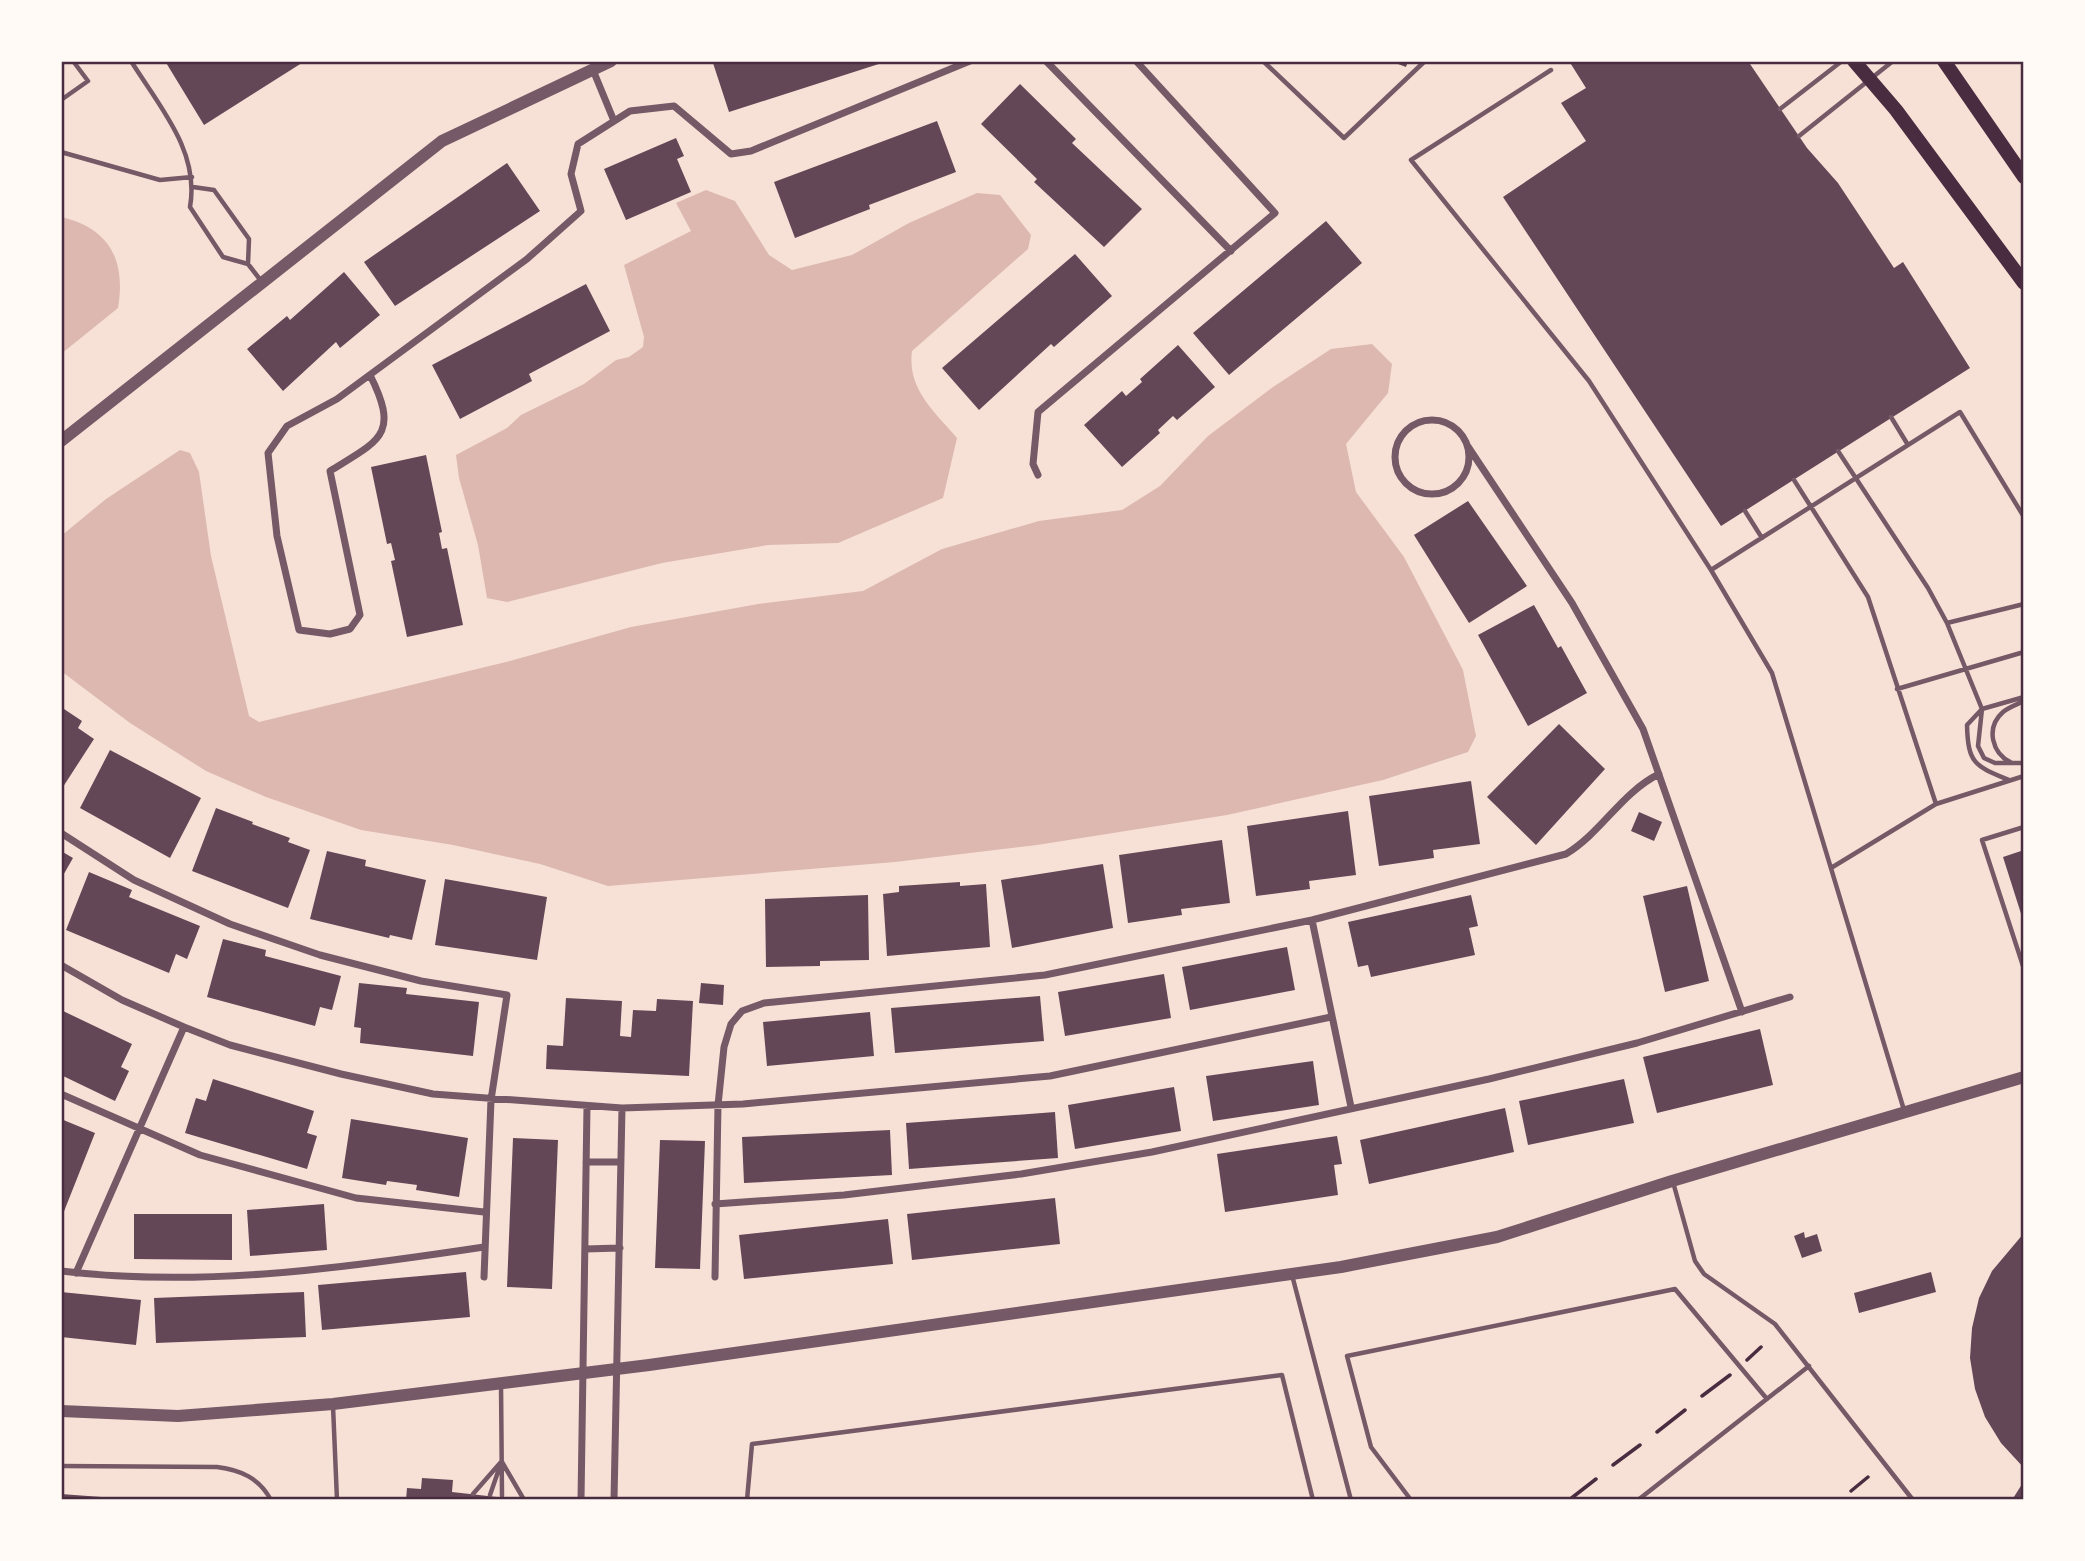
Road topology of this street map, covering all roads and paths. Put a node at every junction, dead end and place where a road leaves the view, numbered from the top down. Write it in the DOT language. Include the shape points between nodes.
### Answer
graph roads {
  1 [pos="73,61"];
  2 [pos="131,61"];
  3 [pos="611,61"];
  4 [pos="970,61"];
  5 [pos="1046,61"];
  6 [pos="1136,61"];
  7 [pos="1263,61"];
  8 [pos="1425,61"];
  9 [pos="1842,61"];
  10 [pos="1854,61"];
  11 [pos="1893,61"];
  12 [pos="1944,61"];
  13 [pos="593,70"];
  14 [pos="1551,70"];
  15 [pos="1870,80"];
  16 [pos="61,100"];
  17 [pos="1780,109"];
  18 [pos="614,121"];
  19 [pos="1799,136"];
  20 [pos="61,152"];
  21 [pos="192,177"];
  22 [pos="2024,177"];
  23 [pos="193,187"];
  24 [pos="1231,251"];
  25 [pos="248,264"];
  26 [pos="262,282"];
  27 [pos="2024,283"];
  28 [pos="370,375"];
  29 [pos="1891,418"];
  30 [pos="61,441"];
  31 [pos="1467,445"];
  32 [pos="1908,445"];
  33 [pos="1838,451"];
  34 [pos="1038,475"];
  35 [pos="1855,479"];
  36 [pos="1794,480"];
  37 [pos="1810,508"];
  38 [pos="1745,511"];
  39 [pos="2024,517"];
  40 [pos="1762,538"];
  41 [pos="1711,570"];
  42 [pos="2024,604"];
  43 [pos="1947,623"];
  44 [pos="2024,652"];
  45 [pos="1967,668"];
  46 [pos="1897,690"];
  47 [pos="2024,699"];
  48 [pos="1982,709"];
  49 [pos="2012,763"];
  50 [pos="2024,763"];
  51 [pos="1659,774"];
  52 [pos="2024,776"];
  53 [pos="2009,780"];
  54 [pos="1936,804"];
  55 [pos="2024,827"];
  56 [pos="61,833"];
  57 [pos="1831,869"];
  58 [pos="1312,920"];
  59 [pos="61,965"];
  60 [pos="2024,969"];
  61 [pos="1790,997"];
  62 [pos="1742,1012"];
  63 [pos="1331,1017"];
  64 [pos="184,1027"];
  65 [pos="2024,1077"];
  66 [pos="61,1094"];
  67 [pos="491,1100"];
  68 [pos="718,1105"];
  69 [pos="587,1106"];
  70 [pos="1351,1107"];
  71 [pos="622,1108"];
  72 [pos="1905,1112"];
  73 [pos="138,1129"];
  74 [pos="586,1162"];
  75 [pos="621,1162"];
  76 [pos="1672,1181"];
  77 [pos="715,1204"];
  78 [pos="484,1212"];
  79 [pos="484,1247"];
  80 [pos="620,1248"];
  81 [pos="585,1249"];
  82 [pos="61,1271"];
  83 [pos="76,1273"];
  84 [pos="1292,1274"];
  85 [pos="484,1277"];
  86 [pos="715,1278"];
  87 [pos="1761,1347"];
  88 [pos="1747,1360"];
  89 [pos="1809,1366"];
  90 [pos="617,1369"];
  91 [pos="583,1373"];
  92 [pos="1730,1375"];
  93 [pos="501,1383"];
  94 [pos="1702,1396"];
  95 [pos="1767,1399"];
  96 [pos="333,1404"];
  97 [pos="1685,1410"];
  98 [pos="61,1411"];
  99 [pos="1657,1432"];
  100 [pos="1640,1445"];
  101 [pos="501,1461"];
  102 [pos="1613,1465"];
  103 [pos="61,1466"];
  104 [pos="1868,1478"];
  105 [pos="1596,1479"];
  106 [pos="1851,1492"];
  107 [pos="473,1494"];
  108 [pos="490,1495"];
  109 [pos="502,1496"];
  110 [pos="523,1498"];
  111 [pos="271,1500"];
  112 [pos="337,1500"];
  113 [pos="581,1500"];
  114 [pos="614,1500"];
  115 [pos="747,1500"];
  116 [pos="1313,1500"];
  117 [pos="1351,1500"];
  118 [pos="1411,1500"];
  119 [pos="1569,1500"];
  120 [pos="1638,1500"];
  121 [pos="1913,1500"];
  1 -- 16 [label="lane" via="88,81"];
  2 -- 21 [label="lane" via="184,145"];
  3 -- 13 [label="street"];
  4 -- 18 [label="street" via="751,151 731,153 674,106 630,111"];
  5 -- 24 [label="street"];
  6 -- 24 [label="street" via="1275,213"];
  7 -- 8 [label="lane" via="1344,138"];
  9 -- 17 [label="lane"];
  10 -- 15 [label="main road"];
  11 -- 15 [label="lane"];
  12 -- 22 [label="main road"];
  13 -- 18 [label="street"];
  13 -- 26 [label="street" via="442,141"];
  14 -- 41 [label="lane" via="1411,160 1589,381"];
  15 -- 19 [label="lane"];
  15 -- 27 [label="main road"];
  18 -- 28 [label="street" via="578,144 572,174 581,211 527,259"];
  20 -- 21 [label="lane" via="160,180"];
  21 -- 23 [label="lane"];
  23 -- 25 [label="lane" via="190,207 223,257"];
  23 -- 25 [label="lane" via="214,190 249,239"];
  24 -- 34 [label="street" via="1038,412 1033,464"];
  25 -- 26 [label="lane"];
  26 -- 30 [label="street"];
  28 -- 28 [label="street" via="287,426 268,453 277,536 299,630 316,634 350,629 360,615 330,471 382,432 384,403"];
  29 -- 32 [label="lane"];
  31 -- 31 [label="street" via="1461,434 1441,421 1417,423 1399,439 1395,463 1399,475 1417,491 1441,493 1452,488 1467,468"];
  31 -- 51 [label="street" via="1573,603 1643,729"];
  32 -- 35 [label="lane"];
  32 -- 39 [label="lane" via="1960,412"];
  33 -- 35 [label="lane"];
  35 -- 37 [label="lane"];
  35 -- 43 [label="lane"];
  36 -- 37 [label="lane"];
  37 -- 40 [label="lane"];
  37 -- 46 [label="lane" via="1868,597"];
  38 -- 40 [label="lane"];
  40 -- 41 [label="lane"];
  41 -- 57 [label="lane" via="1772,673"];
  42 -- 43 [label="lane"];
  43 -- 45 [label="lane"];
  44 -- 45 [label="lane"];
  45 -- 46 [label="lane"];
  45 -- 48 [label="lane"];
  46 -- 54 [label="lane"];
  47 -- 48 [label="lane"];
  47 -- 49 [label="lane" via="2002,712 1994,727 1993,743 2001,758"];
  48 -- 49 [label="lane" via="1978,746 1984,758"];
  48 -- 53 [label="lane" via="1966,725 1968,749 1977,767"];
  49 -- 50 [label="lane"];
  51 -- 58 [label="street" via="1636,785 1587,841 1566,854"];
  51 -- 62 [label="street"];
  52 -- 53 [label="lane"];
  53 -- 54 [label="lane"];
  54 -- 57 [label="lane"];
  55 -- 60 [label="lane" via="1982,839"];
  56 -- 67 [label="street" via="134,880 230,924 320,955 421,981 507,995"];
  57 -- 72 [label="lane"];
  58 -- 63 [label="street"];
  58 -- 68 [label="street" via="1045,975 764,1003 742,1012 731,1024"];
  59 -- 64 [label="street" via="122,1000"];
  61 -- 62 [label="street"];
  62 -- 70 [label="street" via="1489,1079"];
  63 -- 68 [label="street" via="1050,1076"];
  63 -- 70 [label="street"];
  64 -- 67 [label="street" via="230,1045 341,1074 433,1094"];
  64 -- 73 [label="street"];
  65 -- 72 [label="street"];
  66 -- 73 [label="street"];
  67 -- 69 [label="street"];
  67 -- 78 [label="street"];
  68 -- 71 [label="street"];
  68 -- 77 [label="street"];
  69 -- 71 [label="street"];
  69 -- 74 [label="street"];
  70 -- 77 [label="street" via="1153,1152 1021,1174 844,1195"];
  71 -- 75 [label="street"];
  72 -- 76 [label="street"];
  73 -- 78 [label="street" via="200,1155 356,1198"];
  73 -- 83 [label="street"];
  74 -- 75 [label="street"];
  74 -- 81 [label="street"];
  75 -- 80 [label="street"];
  76 -- 84 [label="street" via="1497,1237"];
  76 -- 89 [label="lane" via="1695,1261 1704,1274 1771,1319"];
  77 -- 86 [label="street"];
  78 -- 79 [label="street"];
  79 -- 83 [label="street" via="291,1273"];
  79 -- 85 [label="street"];
  80 -- 81 [label="street"];
  80 -- 90 [label="street"];
  81 -- 91 [label="street"];
  82 -- 83 [label="street"];
  84 -- 90 [label="street"];
  84 -- 117 [label="lane"];
  87 -- 88 [label="path"];
  89 -- 95 [label="lane"];
  89 -- 121 [label="lane"];
  90 -- 91 [label="street"];
  90 -- 114 [label="street"];
  91 -- 93 [label="street"];
  91 -- 113 [label="street"];
  92 -- 94 [label="path"];
  93 -- 96 [label="street"];
  93 -- 101 [label="lane"];
  95 -- 118 [label="lane" via="1675,1289 1347,1356 1371,1447"];
  95 -- 120 [label="lane"];
  96 -- 98 [label="street" via="178,1416"];
  96 -- 112 [label="lane"];
  97 -- 99 [label="path"];
  100 -- 102 [label="path"];
  101 -- 107 [label="lane"];
  101 -- 108 [label="lane"];
  101 -- 109 [label="lane"];
  101 -- 110 [label="lane"];
  103 -- 111 [label="lane" via="236,1469 252,1478"];
  104 -- 106 [label="path"];
  105 -- 119 [label="path"];
  115 -- 116 [label="lane" via="752,1444 1282,1375"];
}
